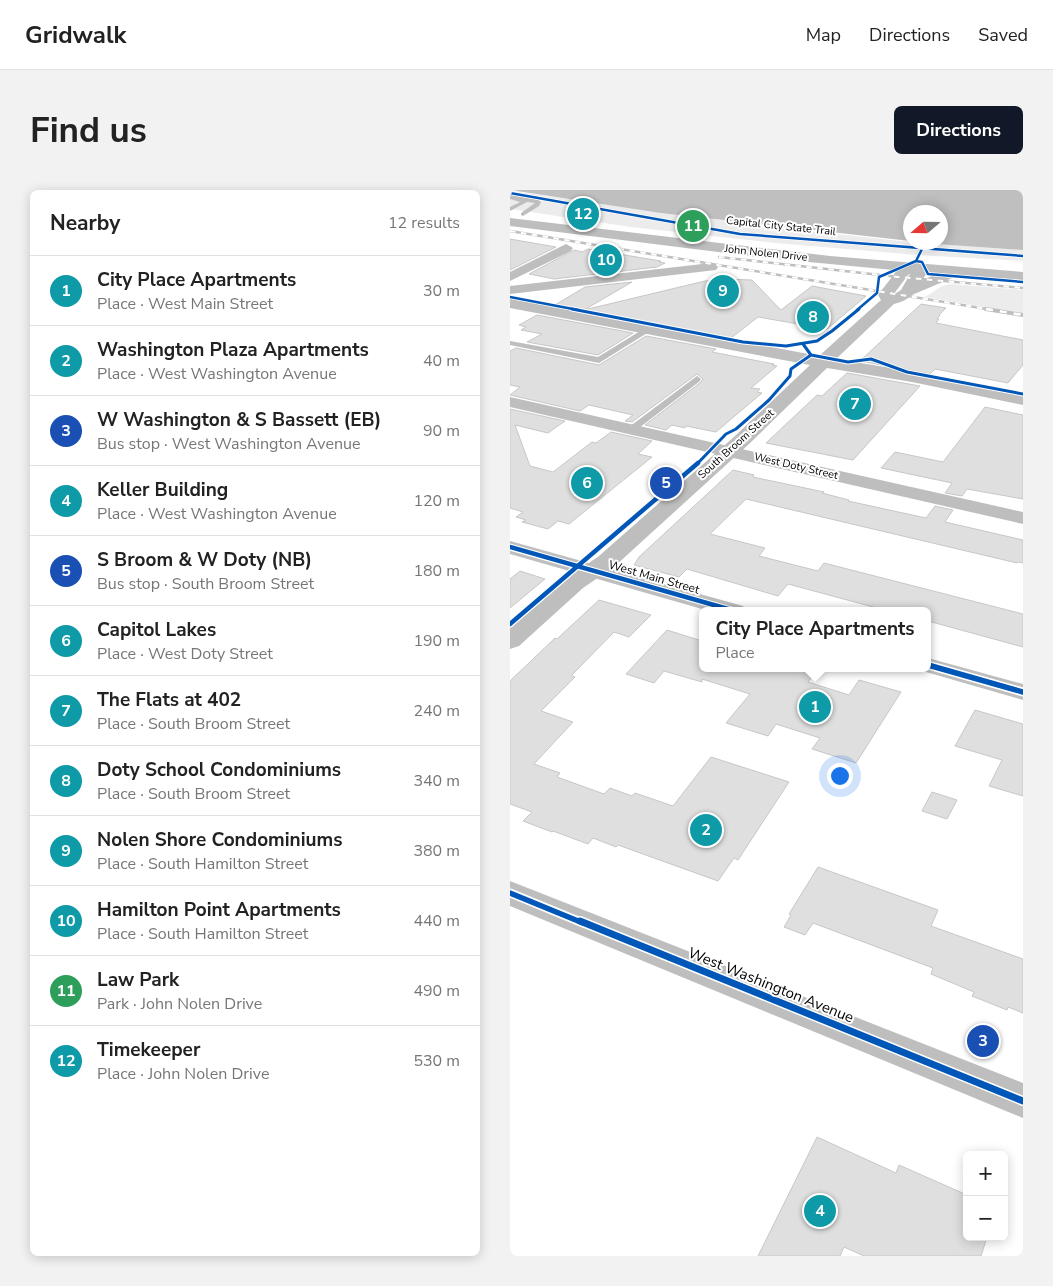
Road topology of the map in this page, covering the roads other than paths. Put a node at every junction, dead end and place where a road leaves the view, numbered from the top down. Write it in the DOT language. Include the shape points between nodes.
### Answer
graph roads {
  1 [pos="510,197"];
  2 [pos="518,198"];
  3 [pos="514,212"];
  4 [pos="510,222"];
  5 [pos="566,248"];
  6 [pos="835,252"];
  7 [pos="847,262"];
  8 [pos="711,268"];
  9 [pos="912,268"];
  10 [pos="1012,268"];
  11 [pos="975,273"];
  12 [pos="510,276"];
  13 [pos="1023,277"];
  14 [pos="510,290"];
  15 [pos="906,293"];
  16 [pos="890,294"];
  17 [pos="510,303"];
  18 [pos="648,330"];
  19 [pos="848,337"];
  20 [pos="510,343"];
  21 [pos="762,351"];
  22 [pos="823,362"];
  23 [pos="908,378"];
  24 [pos="697,379"];
  25 [pos="1023,400"];
  26 [pos="510,402"];
  27 [pos="632,429"];
  28 [pos="728,451"];
  29 [pos="1023,518"];
  30 [pos="510,547"];
  31 [pos="593,570"];
  32 [pos="722,607"];
  33 [pos="510,640"];
  34 [pos="931,666"];
  35 [pos="1023,692"];
  36 [pos="510,893"];
  37 [pos="1023,1101"];
  1 -- 2 [label="lane"];
  2 -- 3 [label="lane" via="524,202"];
  2 -- 3 [label="lane" via="539,202"];
  3 -- 6 [label="street, John Nolen Drive" via="637,231"];
  4 -- 7 [label="street, John Nolen Drive"];
  5 -- 12 [label="street"];
  6 -- 9 [label="street" via="898,261"];
  6 -- 10 [label="street"];
  7 -- 9 [label="street, John Nolen Drive"];
  7 -- 16 [label="street" via="880,272 887,278"];
  8 -- 14 [label="street"];
  9 -- 10 [label="street" via="932,264"];
  9 -- 11 [label="street, John Nolen Drive"];
  9 -- 15 [label="street" via="919,274"];
  9 -- 16 [label="street, South Broom Street" via="903,272"];
  10 -- 11 [label="street, John Nolen Drive"];
  10 -- 13 [label="street"];
  11 -- 15 [label="street, South Broom Street" via="939,278"];
  15 -- 16 [label="street, South Broom Street" via="900,298"];
  16 -- 19 [label="street, South Broom Street"];
  17 -- 18 [label="street"];
  18 -- 20 [label="lane" via="599,360"];
  18 -- 21 [label="street"];
  19 -- 21 [label="street" via="812,349"];
  19 -- 22 [label="street, South Broom Street"];
  19 -- 23 [label="street" via="850,352 862,361"];
  21 -- 22 [label="street"];
  22 -- 23 [label="street"];
  22 -- 28 [label="street, South Broom Street"];
  23 -- 25 [label="street"];
  24 -- 27 [label="lane"];
  26 -- 27 [label="street, West Doty Street"];
  27 -- 28 [label="street, West Doty Street"];
  28 -- 29 [label="street, West Doty Street"];
  28 -- 31 [label="street, South Broom Street" via="607,561"];
  30 -- 31 [label="street, West Main Street"];
  31 -- 32 [label="street, West Main Street"];
  31 -- 33 [label="street, South Broom Street"];
  34 -- 35 [label="street"];
  36 -- 37 [label="street, West Washington Avenue"];
}
